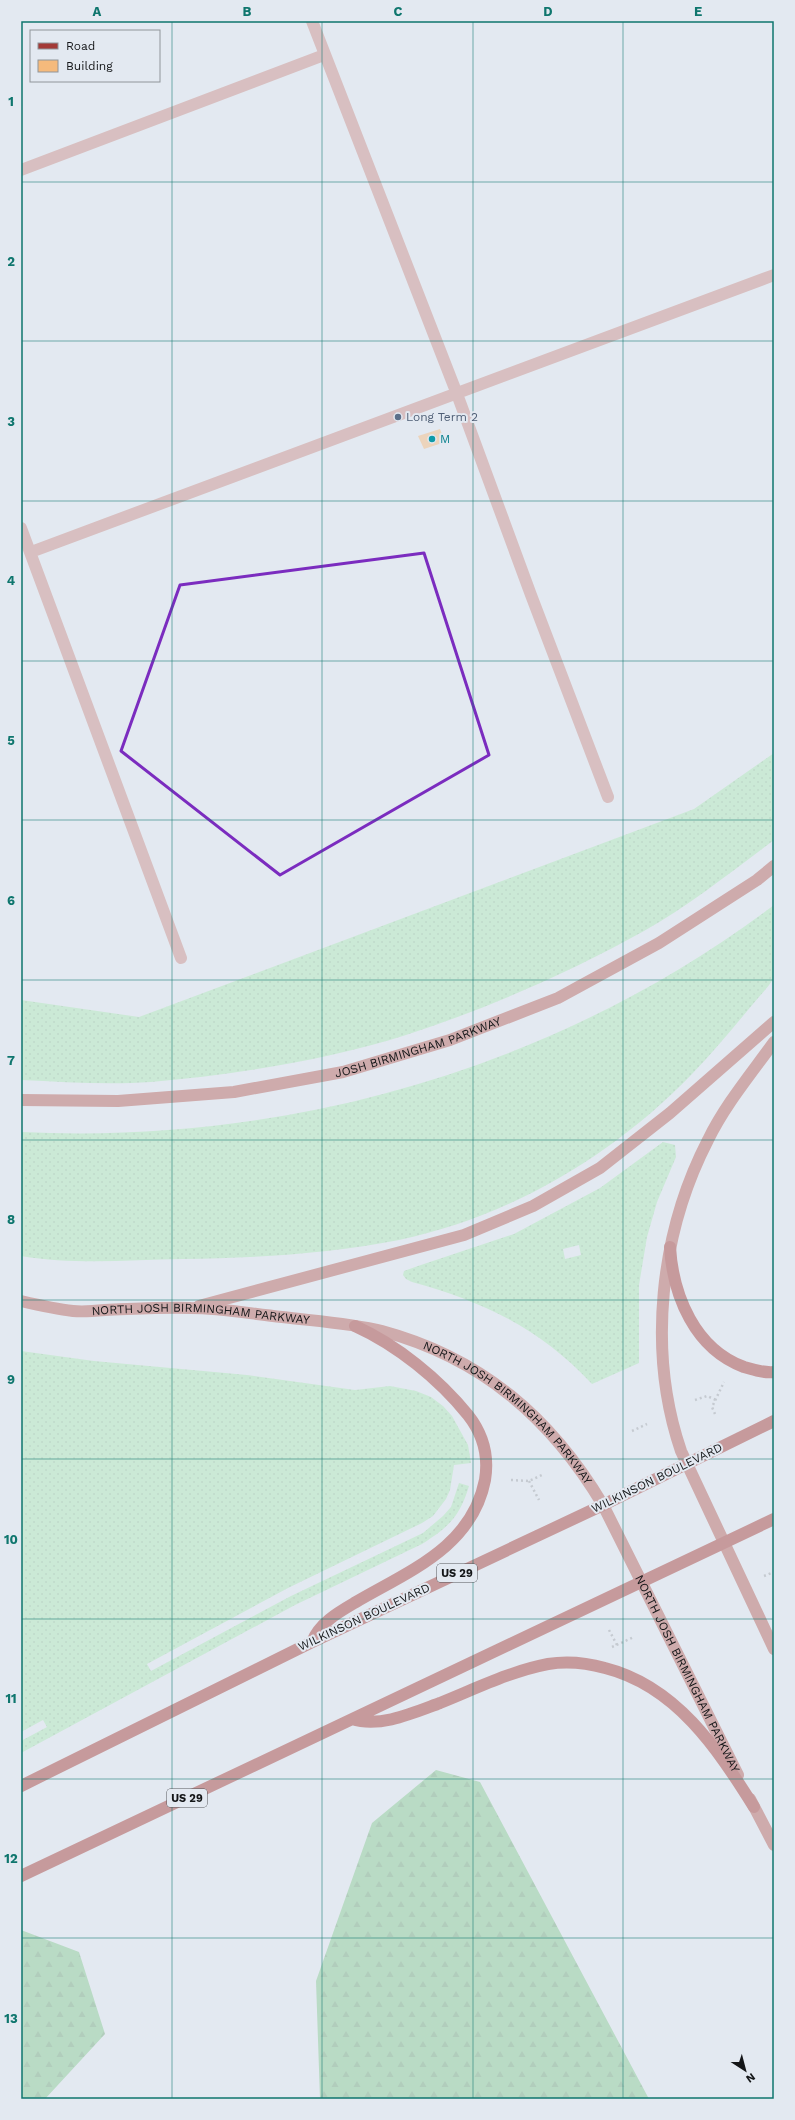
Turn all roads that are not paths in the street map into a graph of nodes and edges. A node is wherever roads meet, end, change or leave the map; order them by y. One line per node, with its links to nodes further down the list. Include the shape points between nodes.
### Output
1 (312, 21): 2 (lane)
2 (324, 55): 3 (lane); 5 (lane)
3 (21, 170)
4 (774, 276): 5 (lane)
5 (457, 394): 7 (lane); 8 (lane)
6 (21, 528): 7 (lane)
7 (31, 552): 10 (lane)
8 (608, 797)
9 (774, 866): 13 (main road, JOSH BIRMINGHAM PARKWAY, via 757,880 659,943 558,998 450,1040 343,1072 234,1092 118,1101)
10 (181, 958)
11 (774, 1022): 16 (main road, via 670,1113 600,1168 533,1206 464,1235)
12 (774, 1042): 14 (main road, via 721,1116 708,1139 681,1204)
13 (21, 1100)
14 (670, 1247): 18 (main road, via 673,1275 682,1303 707,1344 733,1363 758,1371); 20 (main road, via 663,1305 664,1374 675,1434)
15 (21, 1301): 16 (main road, NORTH JOSH BIRMINGHAM PARKWAY, via 74,1311)
16 (192, 1308): 17 (main road, NORTH JOSH BIRMINGHAM PARKWAY)
17 (355, 1326): 21 (main road, NORTH JOSH BIRMINGHAM PARKWAY, via 412,1341 446,1354 508,1393 533,1414 565,1448 583,1471); 25 (main road, via 392,1347 460,1405 479,1431 486,1454 485,1476 478,1505 460,1533 432,1557 332,1617 315,1635)
18 (774, 1372)
19 (774, 1421): 20 (main road, WILKINSON BOULEVARD / US 29)
20 (686, 1465): 21 (main road, WILKINSON BOULEVARD / US 29); 23 (main road)
21 (603, 1505): 24 (main road, NORTH JOSH BIRMINGHAM PARKWAY); 25 (main road, WILKINSON BOULEVARD / US 29)
22 (774, 1519): 23 (main road, US 29)
23 (724, 1544): 24 (main road, US 29); 26 (main road)
24 (641, 1583): 27 (main road, US 29); 29 (main road, NORTH JOSH BIRMINGHAM PARKWAY)
25 (312, 1642): 28 (main road, WILKINSON BOULEVARD / US 29)
26 (774, 1649)
27 (352, 1719): 29 (main road, via 363,1722 395,1718 426,1709 535,1667 566,1663 595,1665 638,1680 682,1710 721,1757); 31 (main road, US 29)
28 (21, 1786)
29 (754, 1807): 30 (main road, NORTH JOSH BIRMINGHAM PARKWAY)
30 (774, 1846)
31 (21, 1876)

